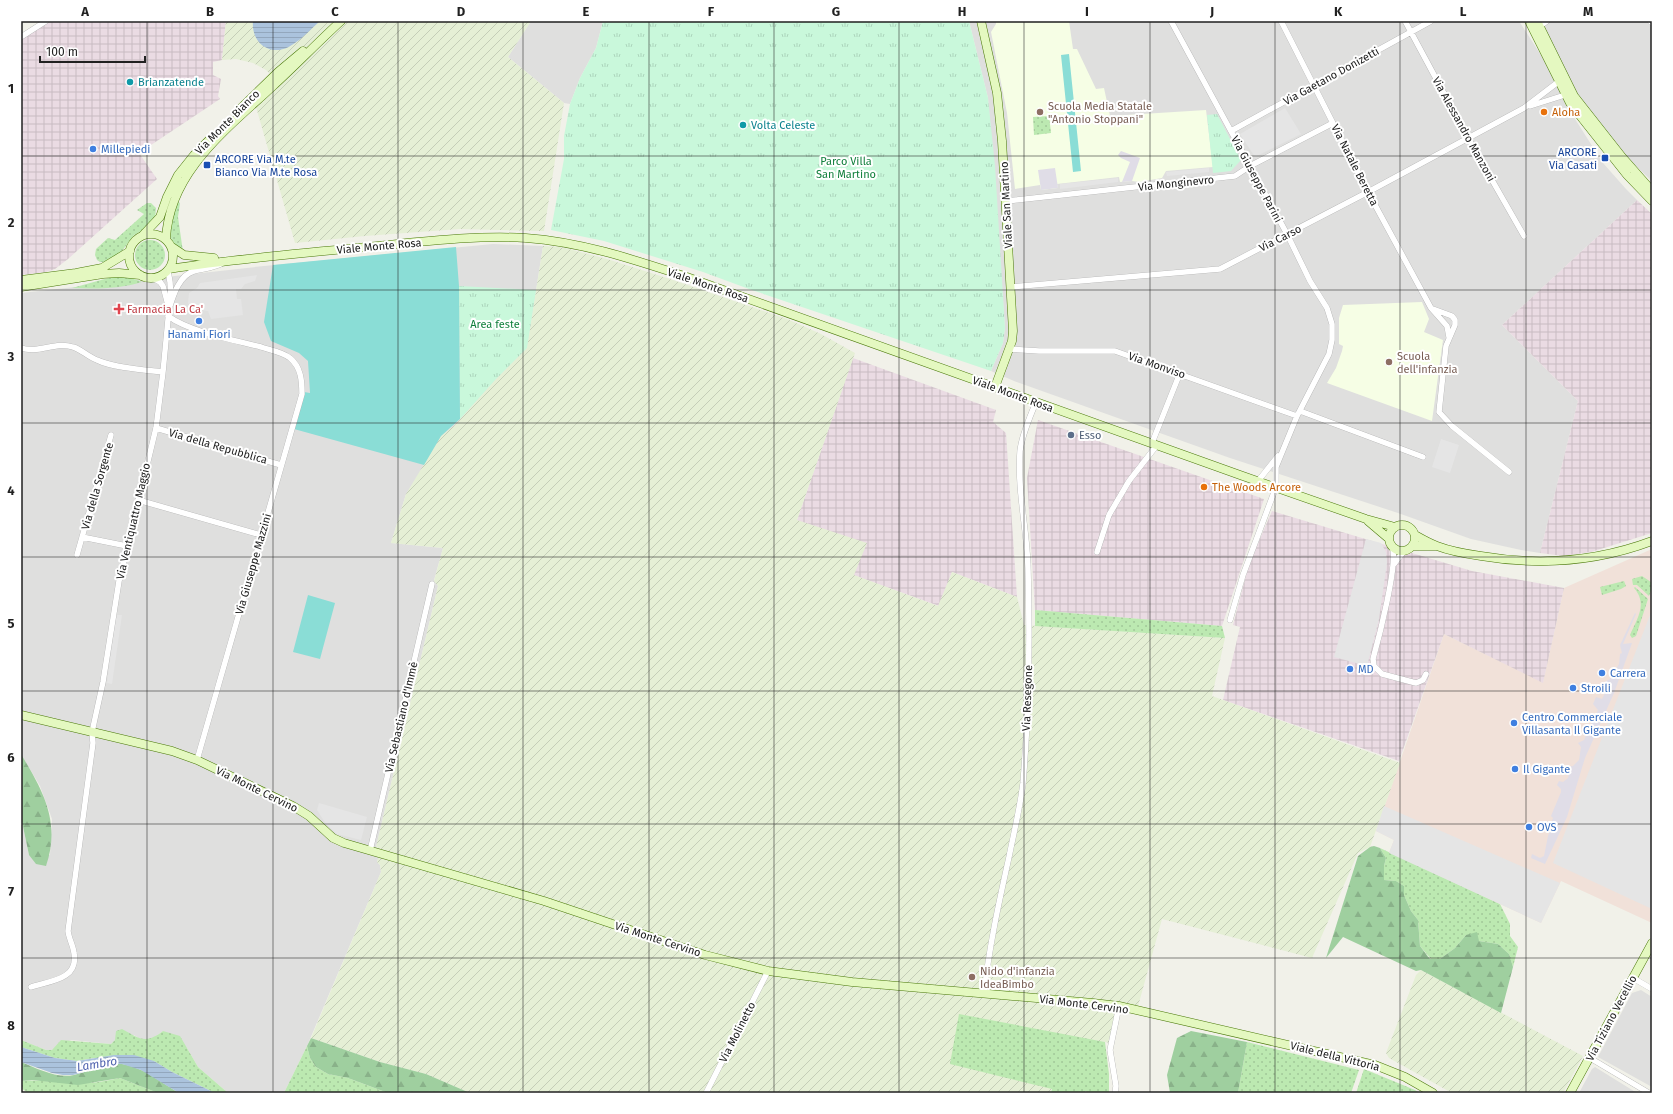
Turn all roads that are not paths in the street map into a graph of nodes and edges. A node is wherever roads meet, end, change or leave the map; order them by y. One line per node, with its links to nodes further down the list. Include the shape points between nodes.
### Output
1 (46, 21): 15 (street)
2 (341, 21): 13 (street, Via Monte Bianco)
3 (982, 21): 26 (street, Viale San Martino, via 996,93)
4 (1171, 21): 21 (street, Via Giuseppe Parini)
5 (1281, 21): 17 (street, Via Natale Beretta)
6 (1405, 21): 14 (street, Via Alessandro Manzoni)
7 (1431, 21): 14 (street, Via Gaetano Donizetti)
8 (1529, 21): 12 (street)
9 (1548, 21): 12 (street)
10 (1650, 21): 11 (street)
11 (1652, 23)
12 (1537, 26): 16 (street)
13 (334, 27): 29 (street, Via Monte Bianco, via 278,72 186,164 172,185 158,220); 31 (street, Via Monte Bianco, via 218,137 201,157 182,182 170,208)
14 (1411, 32): 17 (street, Via Gaetano Donizetti); 22 (street, Via Alessandro Manzoni)
15 (21, 37)
16 (1561, 80): 18 (street); 19 (street, Via Carso)
17 (1314, 84): 20 (street, Via Natale Beretta); 21 (street, Via Gaetano Donizetti)
18 (1569, 94): 19 (street, Via Carso); 24 (street); 27 (street, via 1581,118)
19 (1524, 108): 22 (street, Via Carso)
20 (1333, 123): 23 (street, Via Monginevro); 25 (street, Via Natale Beretta)
21 (1231, 131): 23 (street, Via Giuseppe Parini)
22 (1468, 138): 25 (street, Via Carso); 30 (street, Via Alessandro Manzoni)
23 (1250, 166): 26 (street, Via Monginevro, via 1235,176); 28 (street, Via Giuseppe Parini)
24 (1652, 191)
25 (1368, 192): 28 (street, Via Carso); 43 (street, Via Natale Beretta)
26 (1007, 201): 41 (street, Viale San Martino)
27 (1652, 201)
28 (1287, 234): 41 (street, Via Carso, via 1220,269); 52 (street, Via Giuseppe Parini, via 1310,281 1327,308 1332,324 1329,354)
29 (143, 235): 31 (street, via 155,234); 33 (street, via 137,239)
30 (1524, 236)
31 (166, 240): 32 (street, Viale Monte Rosa)
32 (172, 247): 34 (street, Viale Monte Rosa, via 184,255 193,257); 36 (street, via 173,260)
33 (130, 251): 37 (street, via 131,264); 39 (street, via 102,268)
34 (238, 259): 35 (street, Viale Monte Rosa); 50 (street, Viale Monte Rosa, via 472,238 527,238 562,243 610,253 687,277)
35 (228, 260): 36 (street, Viale Monte Rosa); 42 (street, Via Ventiquattro Maggio, via 214,267 186,274)
36 (168, 270): 38 (street, Viale Monte Rosa); 42 (street, Via Ventiquattro Maggio)
37 (140, 275): 38 (street); 40 (street, via 111,274)
38 (153, 278): 44 (street, Via Ventiquattro Maggio, via 163,286)
39 (21, 280)
40 (21, 287)
41 (1011, 287): 47 (street, Viale San Martino, via 1013,331)
42 (171, 302): 44 (street, Via Ventiquattro Maggio)
43 (1431, 308): 45 (street, Via Natale Beretta, via 1447,326); 45 (street, via 1452,316 1455,320)
44 (169, 312): 48 (street, Via Ventiquattro Maggio); 58 (street, Via Giuseppe Mazzini, via 188,326 290,357 298,367 302,380 302,394)
45 (1449, 337): 59 (street, via 1439,412 1452,426)
46 (21, 348): 48 (street, via 38,350 63,345 73,347 107,364)
47 (1010, 349): 49 (street, Via Monviso, via 1039,352 1115,350); 50 (street, Viale San Martino)
48 (164, 372): 53 (street, Via Ventiquattro Maggio)
49 (1180, 374): 52 (street, Via Monviso); 55 (street)
50 (995, 387): 51 (street, Viale Monte Rosa)
51 (1036, 402): 55 (street, Viale Monte Rosa); 90 (street, Via Resegone, via 1020,450 1029,600 1022,784 988,959)
52 (1299, 414): 56 (street, Via Giuseppe Parini); 57 (street, Via Monviso)
53 (156, 428): 58 (street, Via della Repubblica); 62 (street, Via Ventiquattro Maggio)
54 (111, 435): 67 (street, Via della Sorgente)
55 (1154, 444): 60 (street, Viale Monte Rosa); 75 (street, via 1109,515)
56 (1283, 449): 60 (street, Via Giuseppe Parini); 61 (street, Via Giuseppe Parini, via 1276,467)
57 (1423, 457)
58 (281, 464): 65 (street, Via Giuseppe Mazzini)
59 (1509, 472)
60 (1258, 481): 61 (street, Viale Monte Rosa)
61 (1276, 487): 63 (street, Viale Monte Rosa); 79 (street, via 1243,575)
62 (138, 500): 65 (street); 70 (street, Via Ventiquattro Maggio)
63 (1366, 519): 64 (street, Viale Monte Rosa); 68 (street, Viale Monte Rosa)
64 (1395, 526): 66 (street, Viale Monte Rosa, via 1409,526); 68 (street)
65 (261, 535): 83 (street, Via Giuseppe Mazzini)
66 (1415, 535): 71 (street); 72 (street, Viale Monte Rosa)
67 (82, 537): 70 (street, Via della Sorgente); 76 (street, Via della Sorgente)
68 (1388, 538): 73 (street, Viale Monte Rosa)
69 (1652, 541): 72 (street, Viale Monte Rosa, via 1609,555 1545,562 1502,560)
70 (127, 546): 82 (street, Via Ventiquattro Maggio)
71 (1412, 546): 72 (street, Viale Monte Rosa); 74 (street)
72 (1437, 546)
73 (1392, 547): 74 (street); 77 (street)
74 (1404, 551): 77 (street)
75 (1097, 552)
76 (77, 555)
77 (1393, 566): 80 (street, via 1373,664 1382,674 1416,683 1423,680)
78 (432, 584): 84 (street, Via Sebastiano d'Immè)
79 (1230, 620)
80 (1426, 674)
81 (21, 715): 82 (street)
82 (92, 732): 83 (street, Via Monte Cervino, via 172,751); 88 (street, Via Ventiquattro Maggio, via 93,743 68,931 74,951 74,964 64,977)
83 (197, 760): 84 (street, Via Monte Cervino, via 293,806 309,816 333,838)
84 (370, 851): 86 (street, Via Monte Cervino, via 544,901 705,955)
85 (1652, 943): 87 (street, Via Tiziano Vecellio)
86 (768, 971): 90 (street, Via Monte Cervino, via 852,982); 94 (street, Via Molinetto)
87 (1633, 978): 89 (street); 93 (street, Via Tiziano Vecellio)
88 (31, 987)
89 (1652, 989)
90 (984, 994): 91 (street, Via Monte Cervino)
91 (1119, 1006): 92 (street, Via Monte Cervino); 95 (street, via 1110,1050)
92 (1255, 1037): 96 (street, Viale della Vittoria, via 1375,1065 1405,1077)
93 (1590, 1058): 97 (street, Via Tiziano Vecellio); 98 (street)
94 (706, 1093)
95 (1115, 1093)
96 (1433, 1093)
97 (1570, 1093)
98 (1649, 1093)

